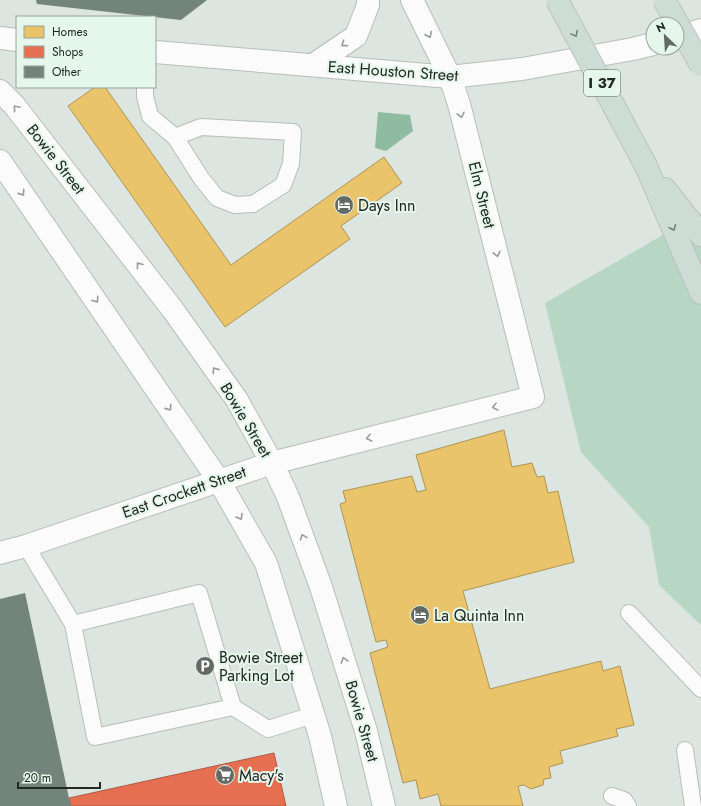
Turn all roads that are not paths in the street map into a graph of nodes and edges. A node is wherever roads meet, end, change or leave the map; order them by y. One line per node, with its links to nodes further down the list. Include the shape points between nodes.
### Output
1 (368, 0): 11 (main road, one-way to 11, via 356,36)
2 (412, 0): 13 (main road, Elm Street, one-way to 13)
3 (557, 0): 18 (highway, I 37, one-way to 18, bridge)
4 (664, 0): 12 (highway, bridge)
5 (701, 30): 6 (main road)
6 (685, 35)
7 (0, 38): 8 (main road)
8 (16, 40)
9 (645, 46): 13 (main road, East Houston Street, via 522,70)
10 (156, 52): 11 (main road, East Houston Street)
11 (313, 65): 13 (main road, East Houston Street)
12 (701, 65)
13 (450, 77): 21 (main road, Elm Street, one-way to 21)
14 (145, 88): 16 (lane, via 150,116)
15 (0, 91): 22 (main road, Bowie Street, one-way to 15, via 237,400 173,310 14,105)
16 (175, 136): 16 (lane, via 201,178 217,198 235,205 254,204 283,185 291,164 293,132 201,127)
17 (0, 161): 23 (main road, one-way to 23)
18 (646, 166): 19 (highway, I 37); 20 (highway, one-way to 20)
19 (701, 235)
20 (701, 294)
21 (533, 397): 22 (main road, East Crockett Street, one-way to 22)
22 (272, 463): 23 (main road, East Crockett Street); 34 (main road, Bowie Street, one-way to 22, via 366,731 321,587 288,497)
23 (219, 481): 24 (main road, East Crockett Street); 30 (main road, one-way to 30, via 266,563)
24 (26, 546): 25 (main road, East Crockett Street); 27 (lane)
25 (0, 553)
26 (629, 614): 28 (lane)
27 (73, 624): 29 (lane, via 199,593); 29 (lane, via 96,737)
28 (701, 689)
29 (233, 707): 30 (lane, via 268,729)
30 (314, 715): 33 (main road)
31 (685, 750): 36 (lane)
32 (612, 796): 35 (lane, via 624,800)
33 (336, 806)
34 (384, 806)
35 (628, 806)
36 (693, 806)

